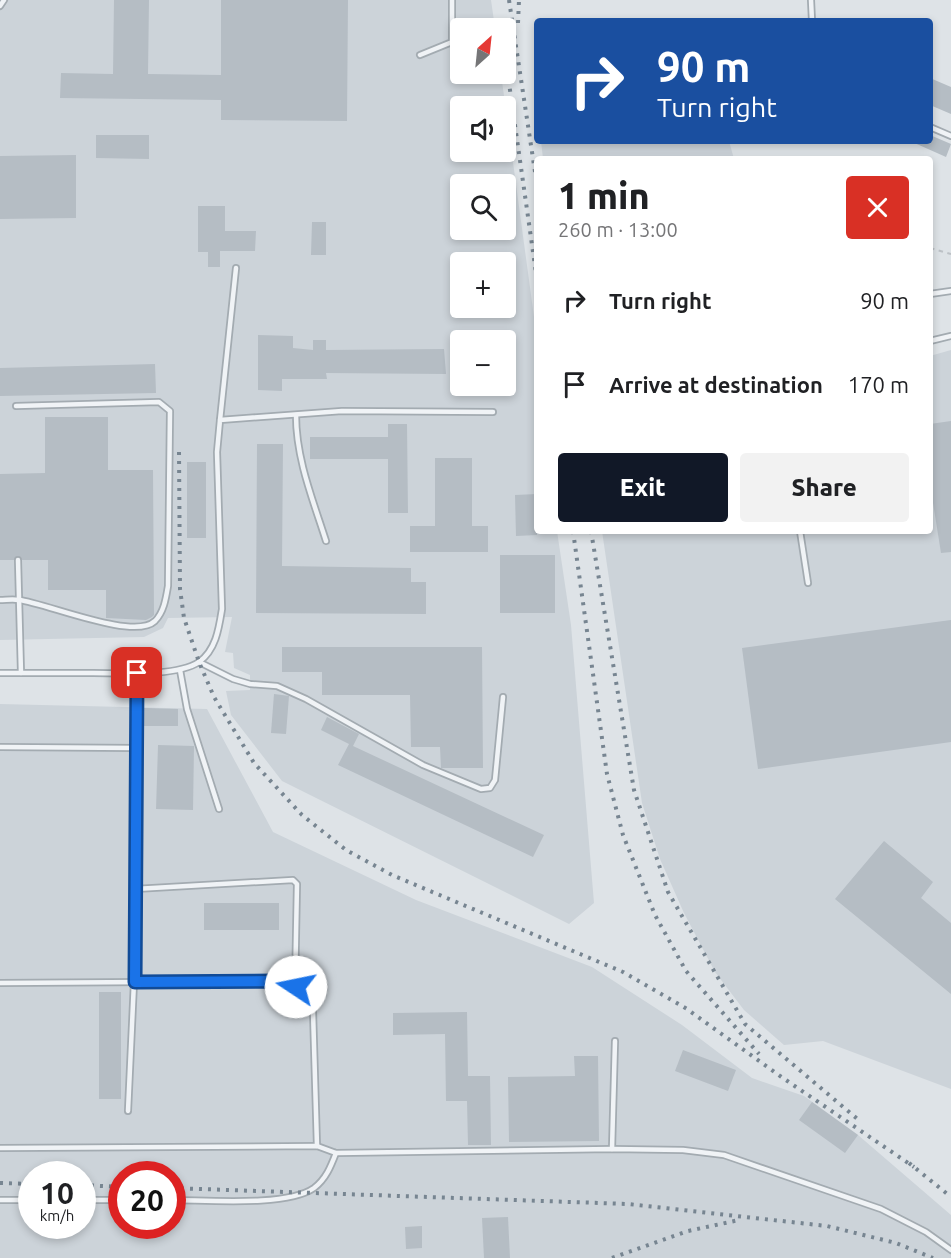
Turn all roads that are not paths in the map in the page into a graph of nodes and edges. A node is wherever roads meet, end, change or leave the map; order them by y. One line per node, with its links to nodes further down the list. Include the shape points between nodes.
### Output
1 (4, 0): 4 (lane)
2 (452, 0): 6 (lane, via 452,42)
3 (811, 0): 5 (lane)
4 (0, 6)
5 (812, 18)
6 (420, 55)
7 (933, 128): 8 (lane)
8 (951, 136)
9 (236, 268): 17 (lane)
10 (951, 291): 11 (lane)
11 (933, 294)
12 (951, 336): 13 (lane)
13 (933, 340)
14 (16, 406): 23 (lane, via 159,402 170,411 168,586 164,605 154,622 130,627 105,623)
15 (493, 412): 16 (lane, via 352,411)
16 (297, 415): 17 (lane); 19 (lane, via 296,436 302,464)
17 (220, 420): 24 (lane, via 222,609 212,649)
18 (800, 534): 21 (lane)
19 (326, 541)
20 (18, 560): 23 (lane)
21 (808, 583)
22 (0, 600): 23 (lane)
23 (19, 600): 27 (lane)
24 (199, 662): 25 (lane); 29 (lane, via 233,679 277,686 306,699 423,765 481,789 489,788 495,780)
25 (180, 670): 28 (lane); 32 (lane, via 187,709)
26 (0, 673): 27 (lane)
27 (21, 673): 28 (lane)
28 (137, 673): 31 (lane)
29 (503, 697)
30 (0, 747): 31 (lane)
31 (136, 748): 33 (lane)
32 (219, 809)
33 (135, 889): 34 (lane); 36 (lane, via 292,880 297,884)
34 (135, 982): 35 (lane); 36 (lane, via 276,981); 38 (lane)
35 (0, 983)
36 (296, 987): 39 (lane, via 313,1011)
37 (615, 1041): 41 (lane)
38 (129, 1111)
39 (317, 1146): 40 (lane); 42 (lane)
40 (0, 1148)
41 (612, 1149): 42 (lane); 46 (lane, via 724,1155 881,1209)
42 (336, 1153): 45 (lane, via 322,1179 297,1195 277,1200)
43 (0, 1200): 44 (lane)
44 (18, 1200)
45 (186, 1200)
46 (951, 1250)

